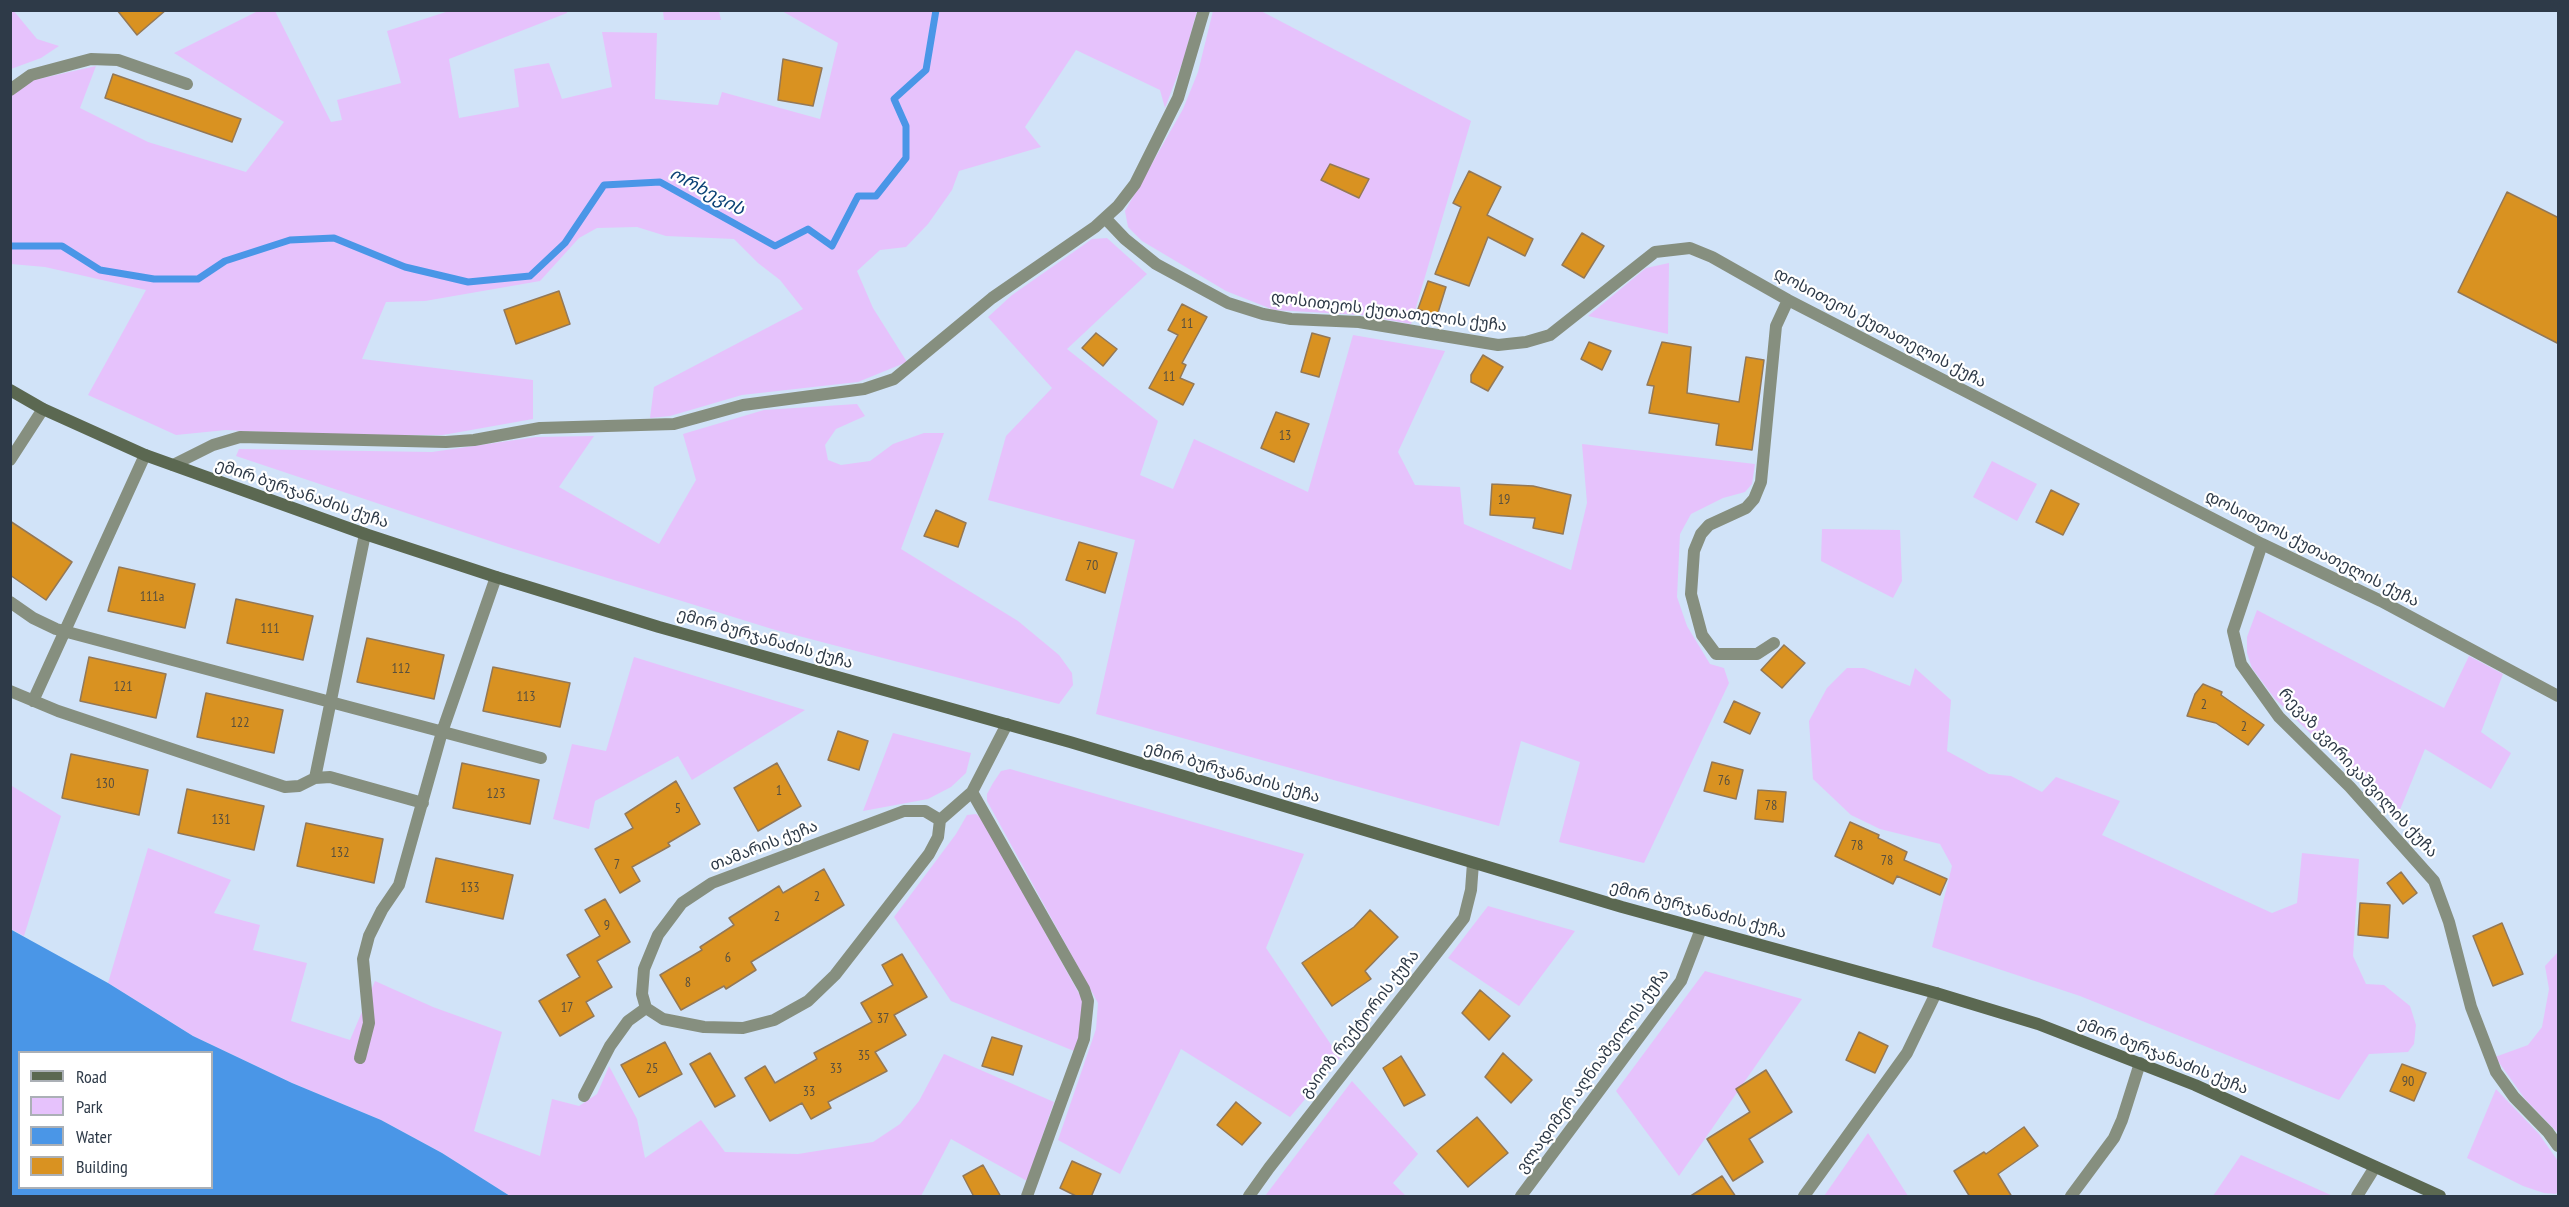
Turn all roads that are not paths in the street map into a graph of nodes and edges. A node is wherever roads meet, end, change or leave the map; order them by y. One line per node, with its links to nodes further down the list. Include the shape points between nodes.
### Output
1 (1204, 10): 4 (street, via 1178,98 1134,184)
2 (187, 84): 3 (street, via 118,60 91,59 32,75)
3 (10, 90)
4 (1105, 218): 5 (street, დოსითეოს ქუთათელის ქუჩა, via 1156,264 1227,303 1291,319 1359,322 1498,345 1550,335 1655,252 1690,248); 10 (street, via 992,298 894,379 864,389 743,405 674,424 540,428 474,440 240,437)
5 (1788, 300): 12 (street, დოსითეოს ქუთათელის ქუჩა); 16 (street, via 1776,326 1761,482 1746,508 1709,525 1701,534 1694,551 1690,594 1702,635 1716,654 1756,654)
6 (10, 390): 7 (street, ემირ ბურჯანაძის ქუჩა)
7 (43, 409): 8 (street, ემირ ბურჯანაძის ქუჩა); 9 (street)
8 (146, 455): 10 (street, ემირ ბურჯანაძის ქუჩა); 15 (street)
9 (10, 460)
10 (173, 465): 11 (street, ემირ ბურჯანაძის ქუჩა)
11 (365, 534): 13 (street, ემირ ბურჯანაძის ქუჩა); 20 (street)
12 (2262, 544): 18 (street, დოსითეოს ქუთათელის ქუჩა, via 2381,601); 35 (street, რევაზ კვირიკაშვილის ქუჩა, via 2233,631 2241,664 2279,717 2350,787 2434,881 2471,1007 2496,1072)
13 (496, 577): 21 (street, ემირ ბურჯანაძის ქუჩა); 22 (street)
14 (10, 602): 15 (street, via 33,618)
15 (65, 632): 19 (street); 20 (street)
16 (1774, 643)
17 (10, 691): 19 (street)
18 (2559, 696)
19 (33, 701): 24 (street, via 285,787 299,786)
20 (330, 702): 22 (street); 24 (street)
21 (1007, 724): 25 (street); 28 (street, ემირ ბურჯანაძის ქუჩა)
22 (442, 732): 23 (street); 26 (street)
23 (541, 758)
24 (315, 778): 26 (street, via 330,777)
25 (972, 792): 27 (street); 37 (street, via 1088,1002 1084,1039)
26 (423, 803): 32 (street, via 399,885 369,936 363,959 369,1023)
27 (940, 820): 31 (street, თამარის ქუჩა, via 925,810 904,811 712,883 682,903 658,935 644,969 642,994); 31 (street, via 938,837 929,854 835,975 808,1002 774,1020 743,1028 663,1019)
28 (1473, 863): 29 (street, ემირ ბურჯანაძის ქუჩა); 38 (street, გაიოზ რექტორის ქუჩა, via 1472,890 1464,918)
29 (1701, 929): 30 (street, ემირ ბურჯანაძის ქუჩა); 39 (street, ვლადიმერ აღნიაშვილის ქუჩა, via 1682,981)
30 (1936, 993): 33 (street, ემირ ბურჯანაძის ქუჩა, via 2038,1024); 40 (street, via 1907,1053)
31 (646, 1008): 34 (street, via 628,1021 610,1046)
32 (360, 1058)
33 (2140, 1063): 36 (street, ემირ ბურჯანაძის ქუჩა); 41 (street, via 2114,1138)
34 (584, 1096)
35 (2559, 1146)
36 (2375, 1167): 42 (street); 43 (street, ემირ ბურჯანაძის ქუჩა)
37 (1028, 1197)
38 (1249, 1197)
39 (1521, 1197)
40 (1804, 1197)
41 (2071, 1197)
42 (2357, 1197)
43 (2440, 1197)

